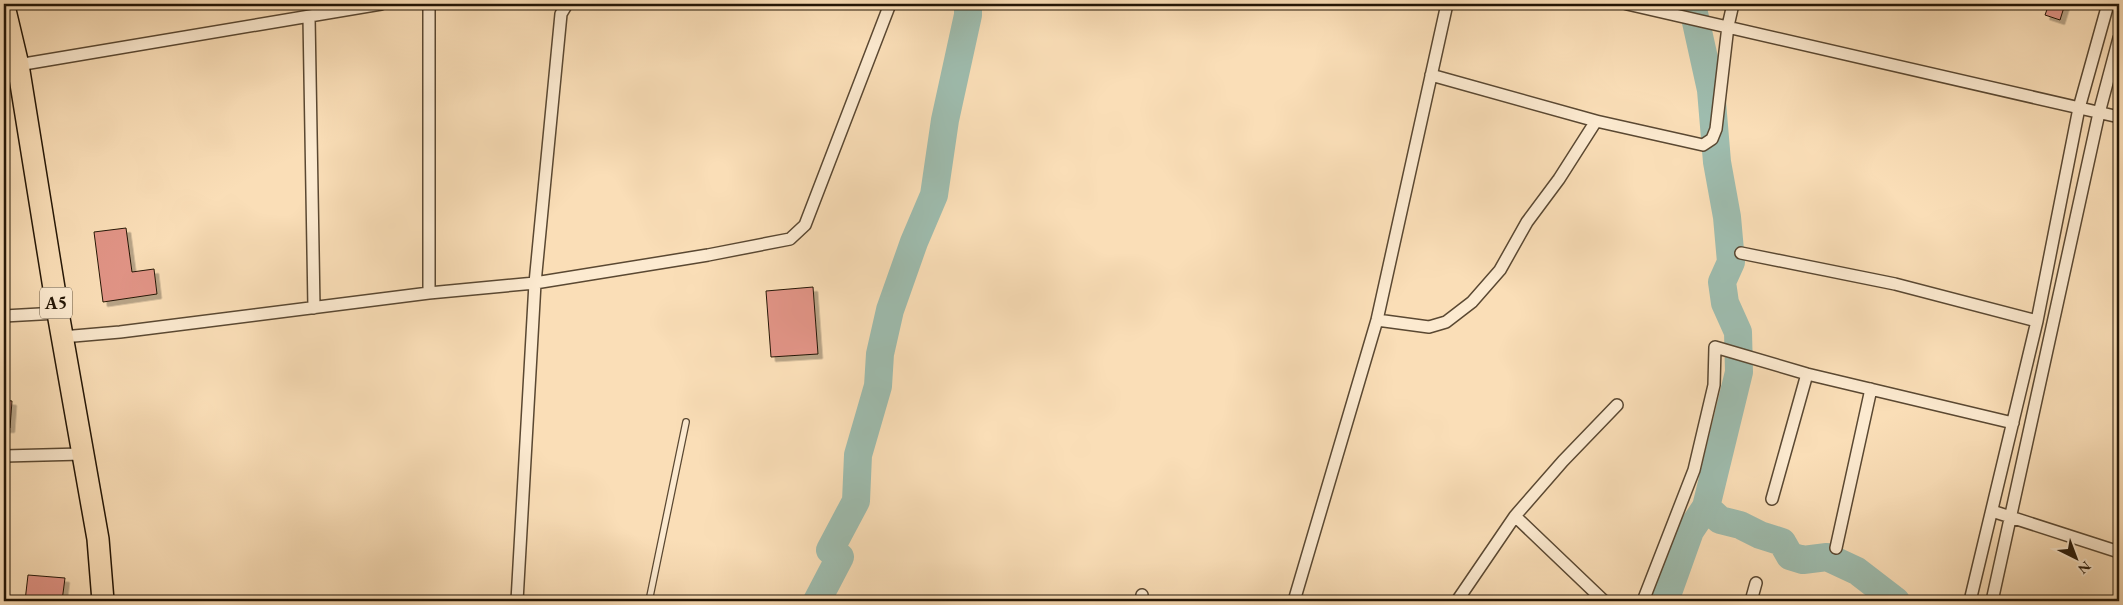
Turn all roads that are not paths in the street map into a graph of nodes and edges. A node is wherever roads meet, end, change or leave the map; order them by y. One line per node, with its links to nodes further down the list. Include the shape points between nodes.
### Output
1 (381, 4): 10 (street)
2 (429, 4): 21 (street)
3 (567, 4): 20 (street, via 561,14)
4 (890, 4): 20 (street, via 805,225 790,239)
5 (1447, 4): 14 (street)
6 (1627, 4): 11 (street)
7 (1733, 4): 11 (street)
8 (2108, 4): 15 (street)
9 (4, 5): 13 (highway, A5)
10 (309, 17): 13 (street); 22 (street)
11 (1728, 26): 15 (street); 18 (street, via 1714,134 1703,145)
12 (2119, 38): 16 (street)
13 (18, 65): 23 (highway, A5)
14 (1431, 75): 18 (street); 25 (street)
15 (2079, 108): 16 (street); 26 (street)
16 (2099, 113): 17 (street); 38 (street)
17 (2119, 117)
18 (1596, 121): 25 (street, via 1527,222 1500,270 1472,302 1446,322 1429,327)
19 (1741, 253): 26 (street, via 1895,284)
20 (535, 283): 21 (street); 43 (street)
21 (428, 294): 22 (street)
22 (314, 308): 27 (street)
23 (58, 313): 24 (street); 27 (highway, A5)
24 (4, 316)
25 (1377, 320): 45 (street)
26 (2037, 321): 32 (street)
27 (62, 337): 33 (highway, A5)
28 (1806, 374): 29 (street); 35 (street); 48 (street, via 1715,347 1714,385 1694,470)
29 (1870, 389): 32 (street); 39 (street)
30 (1616, 406): 37 (street, via 1563,460)
31 (686, 422): 44 (lane)
32 (2013, 423): 36 (street)
33 (82, 454): 34 (street); 42 (highway, A5, via 98,539)
34 (4, 456)
35 (1772, 499)
36 (1992, 510): 38 (street); 50 (street)
37 (1515, 516): 46 (street); 47 (street)
38 (2010, 516): 40 (street); 51 (street)
39 (1836, 548)
40 (2119, 552)
41 (1756, 583): 49 (street)
42 (103, 601)
43 (517, 601)
44 (649, 601)
45 (1294, 601)
46 (1457, 601)
47 (1604, 601)
48 (1643, 601)
49 (1751, 601)
50 (1970, 601)
51 (1992, 601)

